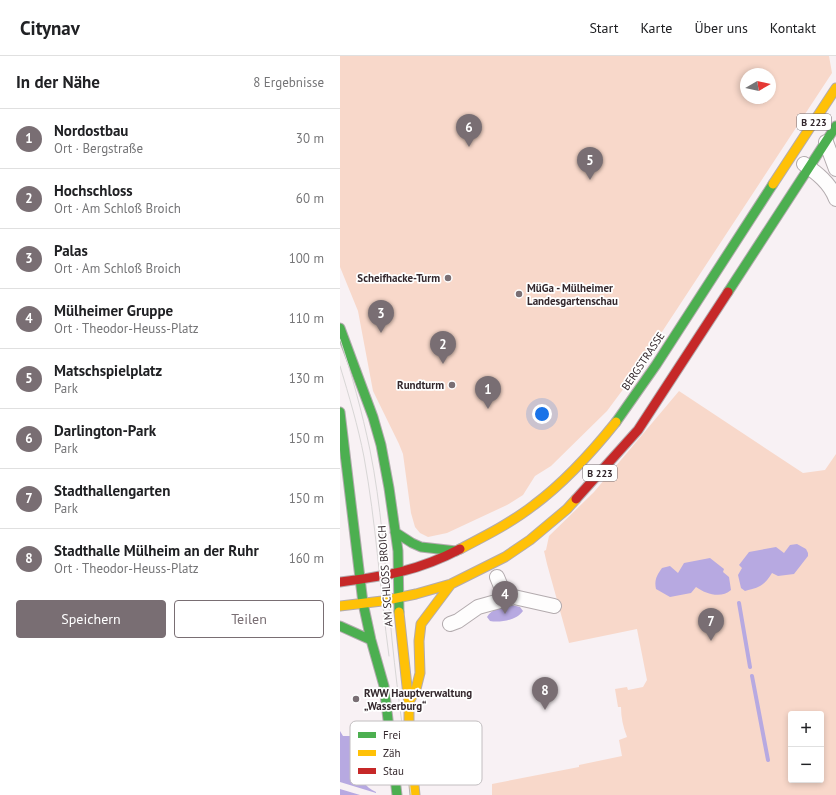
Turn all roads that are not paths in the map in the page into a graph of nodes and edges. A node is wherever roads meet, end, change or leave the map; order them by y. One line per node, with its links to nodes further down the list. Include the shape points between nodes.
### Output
1 (836, 88): 4 (main road, BERGSTRASSE / B 223)
2 (836, 126): 3 (main road, B 223)
3 (826, 142): 5 (main road, B 223); 6 (street)
4 (792, 156): 5 (street); 11 (main road, BERGSTRASSE / B 223, via 665,351 625,409 584,461 539,502)
5 (809, 168): 7 (street, via 832,189); 16 (main road, B 223, via 638,430 567,509 552,522 505,557)
6 (836, 169)
7 (836, 199)
8 (340, 328): 10 (main road, AM SCHLOSS BROICH, via 381,445)
9 (340, 412): 14 (main road, AM SCHLOSS BROICH)
10 (396, 532): 11 (main road, via 412,544 421,547); 12 (main road, AM SCHLOSS BROICH)
11 (457, 551): 12 (main road, BERGSTRASSE / B 223, via 423,566)
12 (399, 572): 14 (main road, B 223); 17 (main road, AM SCHLOSS BROICH)
13 (497, 577): 18 (street)
14 (360, 579): 15 (main road, B 223); 19 (main road, AM SCHLOSS BROICH)
15 (340, 582)
16 (450, 584): 17 (main road, B 223); 25 (main road, via 421,624 420,673)
17 (398, 598): 19 (main road, B 223); 25 (main road, AM SCHLOSS BROICH)
18 (503, 600): 21 (street, via 514,597); 22 (street, via 478,607)
19 (363, 603): 20 (main road, B 223); 24 (main road, AM SCHLOSS BROICH)
20 (340, 606)
21 (554, 606)
22 (450, 624)
23 (340, 626): 24 (main road)
24 (371, 640): 26 (main road, AM SCHLOSS BROICH, via 384,686)
25 (409, 704): 27 (main road, AM SCHLOSS BROICH)
26 (388, 721)
27 (409, 721)
28 (396, 785): 30 (main road, AM SCHLOSS BROICH)
29 (414, 785): 31 (main road, AM SCHLOSS BROICH)
30 (397, 795)
31 (415, 795)

